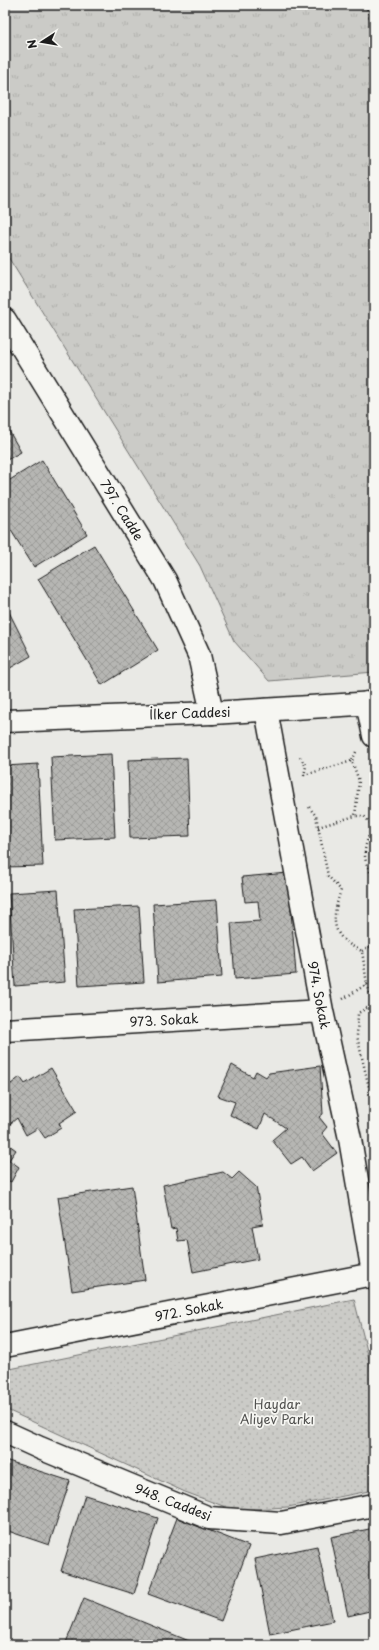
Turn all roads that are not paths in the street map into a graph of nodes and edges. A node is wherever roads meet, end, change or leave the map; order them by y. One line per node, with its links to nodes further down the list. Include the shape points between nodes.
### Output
1 (5, 320): 3 (street, 797. Cadde, via 165,580 199,655)
2 (266, 710): 3 (street, İlker Caddesi); 4 (street, İlker Caddesi); 6 (street, 974. Sokak)
3 (212, 713): 5 (street, İlker Caddesi)
4 (372, 716)
5 (5, 721)
6 (322, 1011): 7 (street, 973. Sokak); 8 (street, 974. Sokak, via 350,1139)
7 (5, 1030)
8 (373, 1277): 9 (street, 972. Sokak)
9 (5, 1346)
10 (5, 1432): 11 (street, 948. Caddesi, via 47,1452 208,1518 280,1522)
11 (374, 1505)

